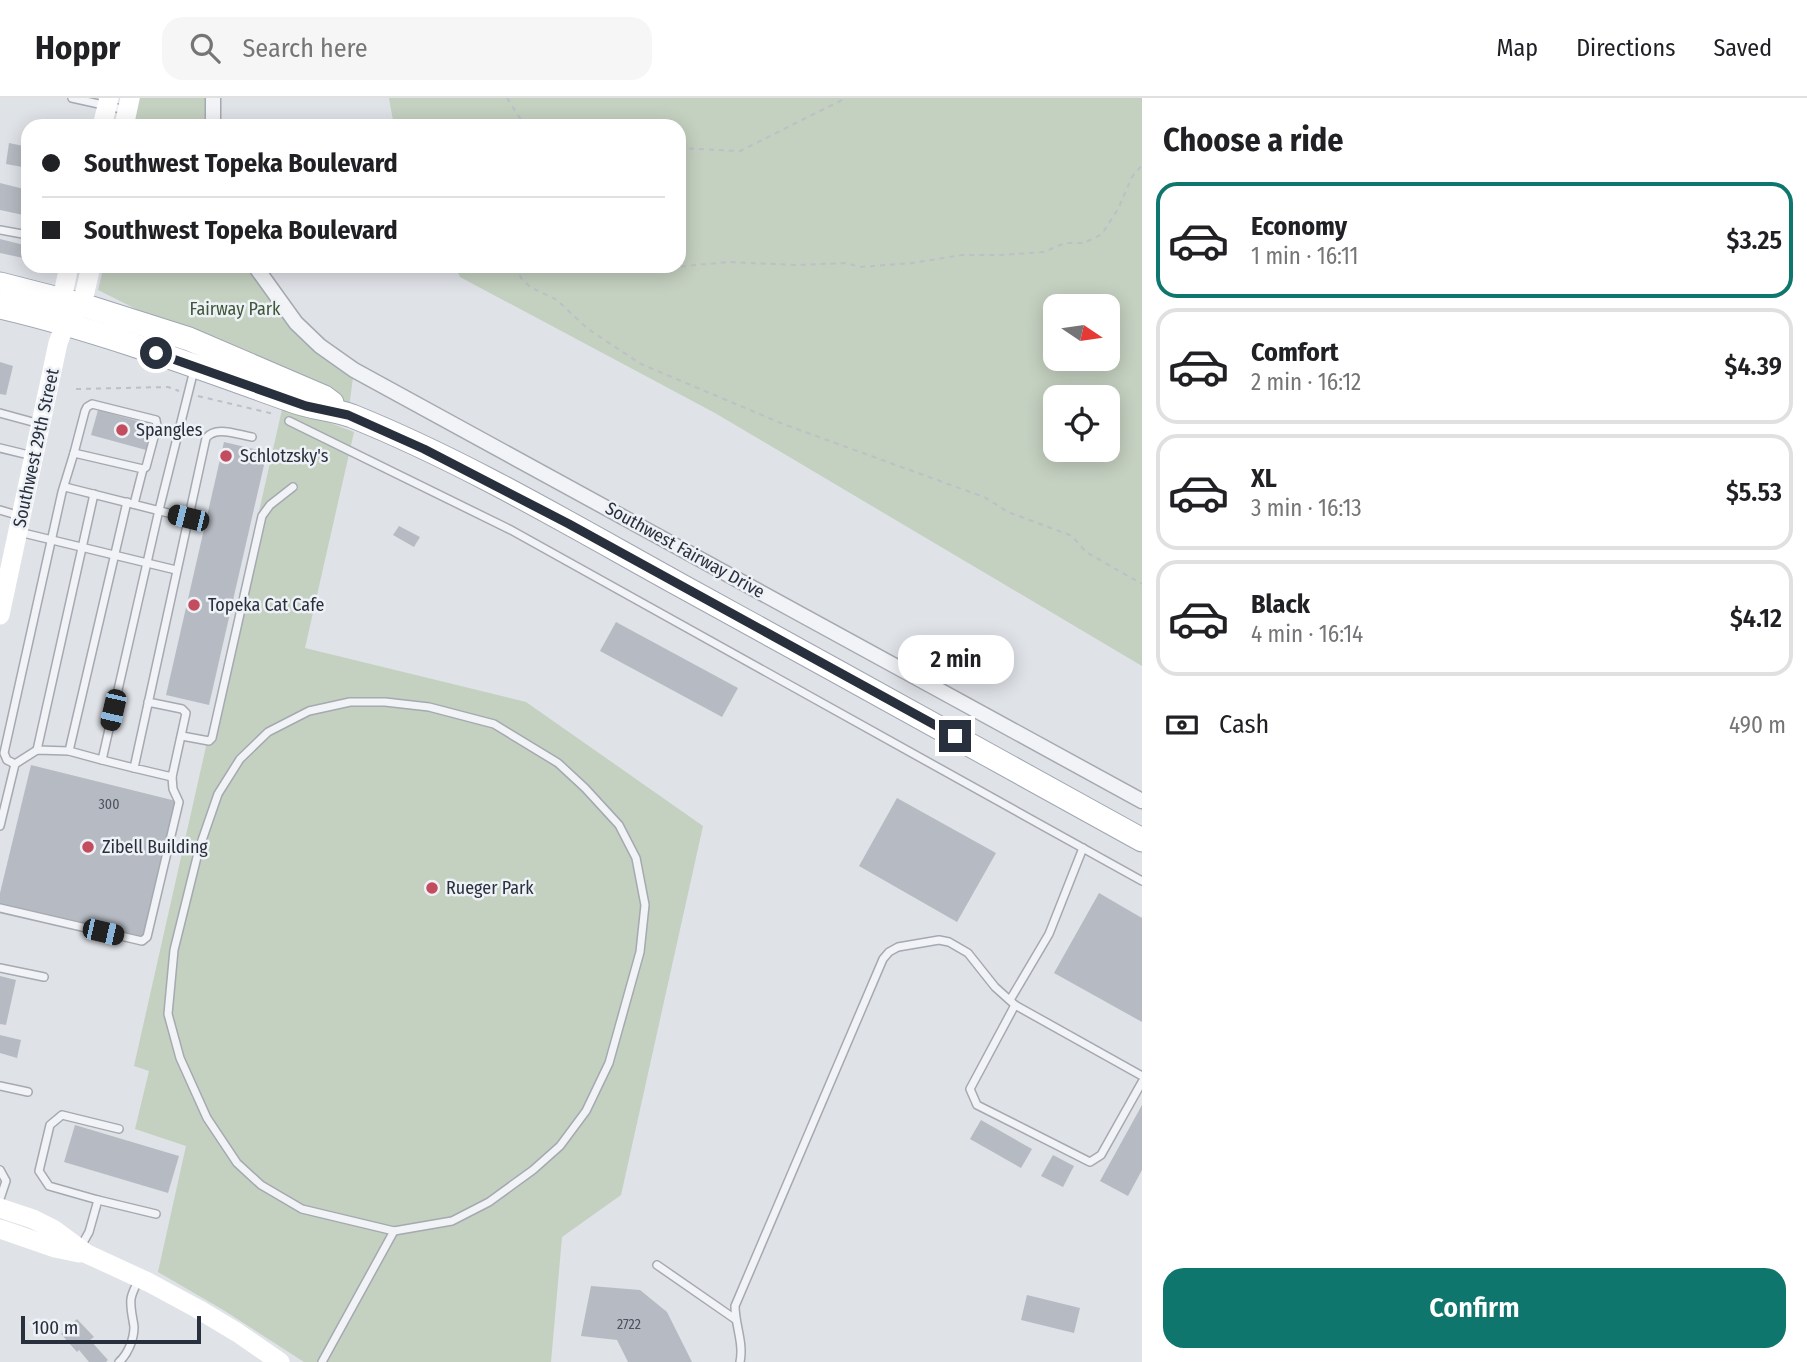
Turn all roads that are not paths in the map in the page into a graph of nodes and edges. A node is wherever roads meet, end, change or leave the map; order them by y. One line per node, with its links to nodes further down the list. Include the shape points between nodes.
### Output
1 (74, 98): 3 (lane)
2 (213, 98): 6 (street)
3 (108, 102): 4 (lane); 5 (main road)
4 (127, 111)
5 (104, 119)
6 (213, 119)
7 (0, 230): 8 (lane)
8 (21, 234)
9 (70, 273): 13 (main road, Southwest 29th Street)
10 (87, 273): 13 (main road, Southwest 29th Street)
11 (260, 273): 48 (street, Southwest Fairway Drive, via 296,323 354,370)
12 (0, 284): 13 (main road)
13 (72, 302): 15 (main road, Southwest 29th Street); 18 (main road, via 210,348 324,397)
14 (0, 307): 15 (main road)
15 (65, 324): 16 (main road); 20 (main road, Southwest 29th Street)
16 (195, 366): 18 (main road, via 306,406); 31 (lane)
17 (0, 413): 20 (lane)
18 (348, 415): 50 (main road, via 522,499)
19 (289, 421): 51 (lane, via 511,530)
20 (41, 425): 24 (main road, Southwest 29th Street)
21 (252, 438): 32 (lane, via 209,433)
22 (0, 449): 24 (lane)
23 (74, 453): 25 (lane); 25 (lane, via 87,407 92,404 156,421); 26 (lane)
24 (34, 456): 33 (main road, Southwest 29th Street)
25 (143, 469): 29 (lane)
26 (65, 487): 28 (lane); 34 (lane)
27 (293, 487): 41 (lane, via 262,516 212,738)
28 (94, 494): 29 (lane); 35 (lane)
29 (131, 503): 31 (lane); 36 (lane)
30 (0, 510): 33 (lane)
31 (159, 510): 32 (lane); 37 (lane)
32 (188, 518): 38 (lane)
33 (20, 524): 34 (lane); 39 (main road, Southwest 29th Street)
34 (51, 540): 35 (lane); 45 (lane, via 4,753)
35 (81, 547): 36 (lane); 42 (lane)
36 (115, 556): 37 (lane); 43 (lane)
37 (146, 563): 38 (lane); 44 (lane)
38 (176, 570): 40 (lane)
39 (0, 614)
40 (148, 702): 41 (lane, via 186,713); 46 (lane)
41 (182, 736): 47 (lane)
42 (37, 750): 43 (lane); 45 (lane)
43 (69, 751): 44 (lane)
44 (102, 760): 46 (lane)
45 (15, 764): 49 (lane)
46 (134, 768): 47 (lane)
47 (172, 777): 53 (lane, via 179,802 147,937 142,941)
48 (1142, 801)
49 (0, 826)
50 (1142, 840)
51 (1083, 848): 52 (lane); 56 (lane, via 1049,934)
52 (1142, 881)
53 (0, 908)
54 (0, 968): 55 (lane)
55 (44, 977)
56 (1012, 1002): 57 (lane); 58 (lane, via 970,1089 977,1105 1090,1162 1101,1155); 72 (lane, via 968,953 949,942 889,951 735,1306)
57 (1142, 1076)
58 (1142, 1082)
59 (0, 1086): 60 (lane)
60 (28, 1092)
61 (119, 1129): 64 (lane, via 62,1115 50,1125 39,1171 49,1186)
62 (0, 1170): 63 (lane, via 6,1181)
63 (0, 1199)
64 (98, 1200): 66 (lane); 69 (lane)
65 (0, 1208): 69 (main road, via 53,1229)
66 (156, 1214)
67 (0, 1229): 69 (main road, via 55,1248)
68 (394, 1231): 68 (lane, via 452,1221 489,1202 560,1146 586,1111 609,1062 640,952 645,905 636,858 619,825 558,763 494,724 429,707 350,702 309,711 268,732 240,759 218,794 174,950 168,1014 180,1058 207,1118 237,1163 261,1185 302,1209); 75 (lane)
69 (83, 1251): 71 (main road)
70 (657, 1265): 72 (lane)
71 (140, 1279): 73 (lane, via 131,1295 131,1342); 74 (main road, via 198,1309)
72 (735, 1319): 76 (lane)
73 (119, 1362)
74 (281, 1362)
75 (322, 1362)
76 (740, 1362)

